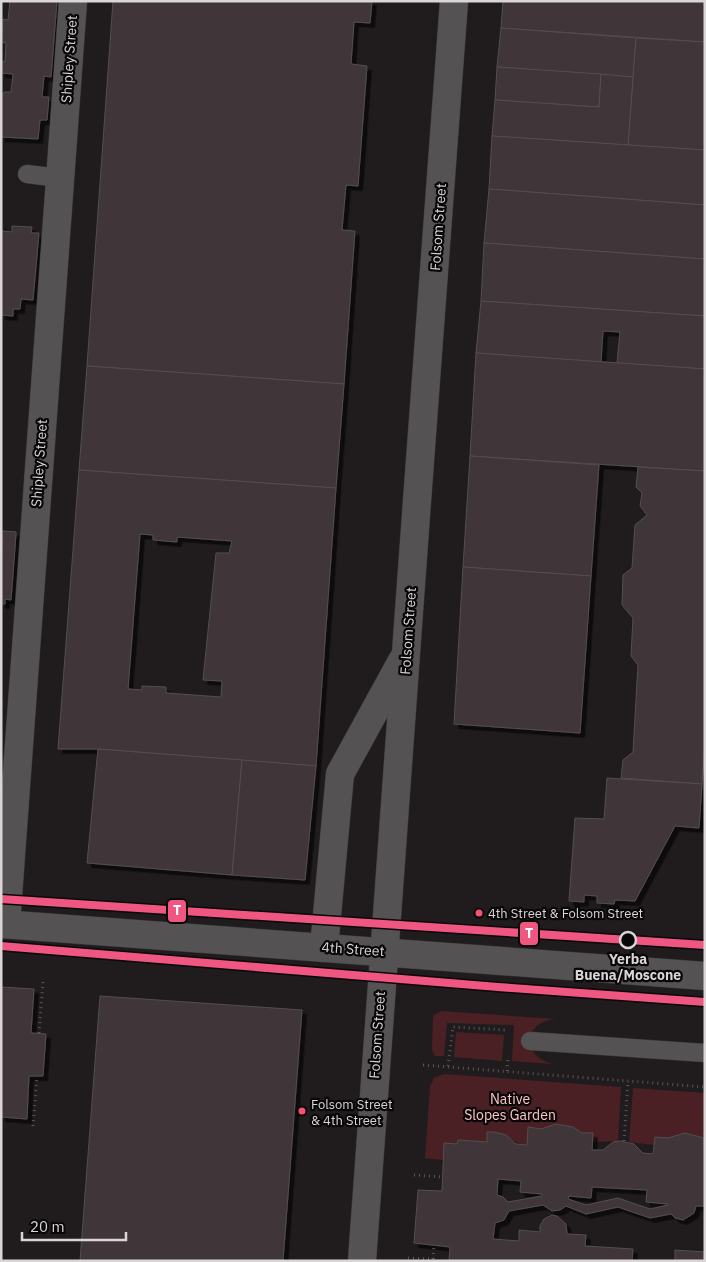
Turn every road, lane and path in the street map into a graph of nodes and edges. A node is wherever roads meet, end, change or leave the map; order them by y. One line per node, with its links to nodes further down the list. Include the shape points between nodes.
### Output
1 (73, 1): 4 (main road, Shipley Street)
2 (454, 1): 5 (main road, Folsom Street)
3 (27, 174): 4 (lane)
4 (60, 178): 6 (main road, Shipley Street)
5 (407, 653): 7 (main road, via 340,774); 8 (main road, Folsom Street)
6 (4, 924): 7 (main road, 4th Street)
7 (324, 948): 8 (main road, 4th Street)
8 (383, 952): 9 (main road, 4th Street); 29 (main road, Folsom Street)
9 (705, 976)
10 (43, 982): 12 (path)
11 (509, 1030): 17 (path, via 453,1027)
12 (39, 1033)
13 (530, 1041): 15 (lane)
14 (508, 1054): 18 (path)
15 (705, 1054)
16 (423, 1065): 17 (path)
17 (448, 1066): 18 (path)
18 (507, 1070): 20 (path)
19 (37, 1076): 22 (path)
20 (628, 1081): 21 (path); 23 (path)
21 (705, 1087)
22 (33, 1126)
23 (624, 1141)
24 (414, 1175): 25 (path)
25 (442, 1177)
26 (434, 1245): 28 (path)
27 (408, 1258): 28 (path)
28 (434, 1260)
29 (362, 1261)

